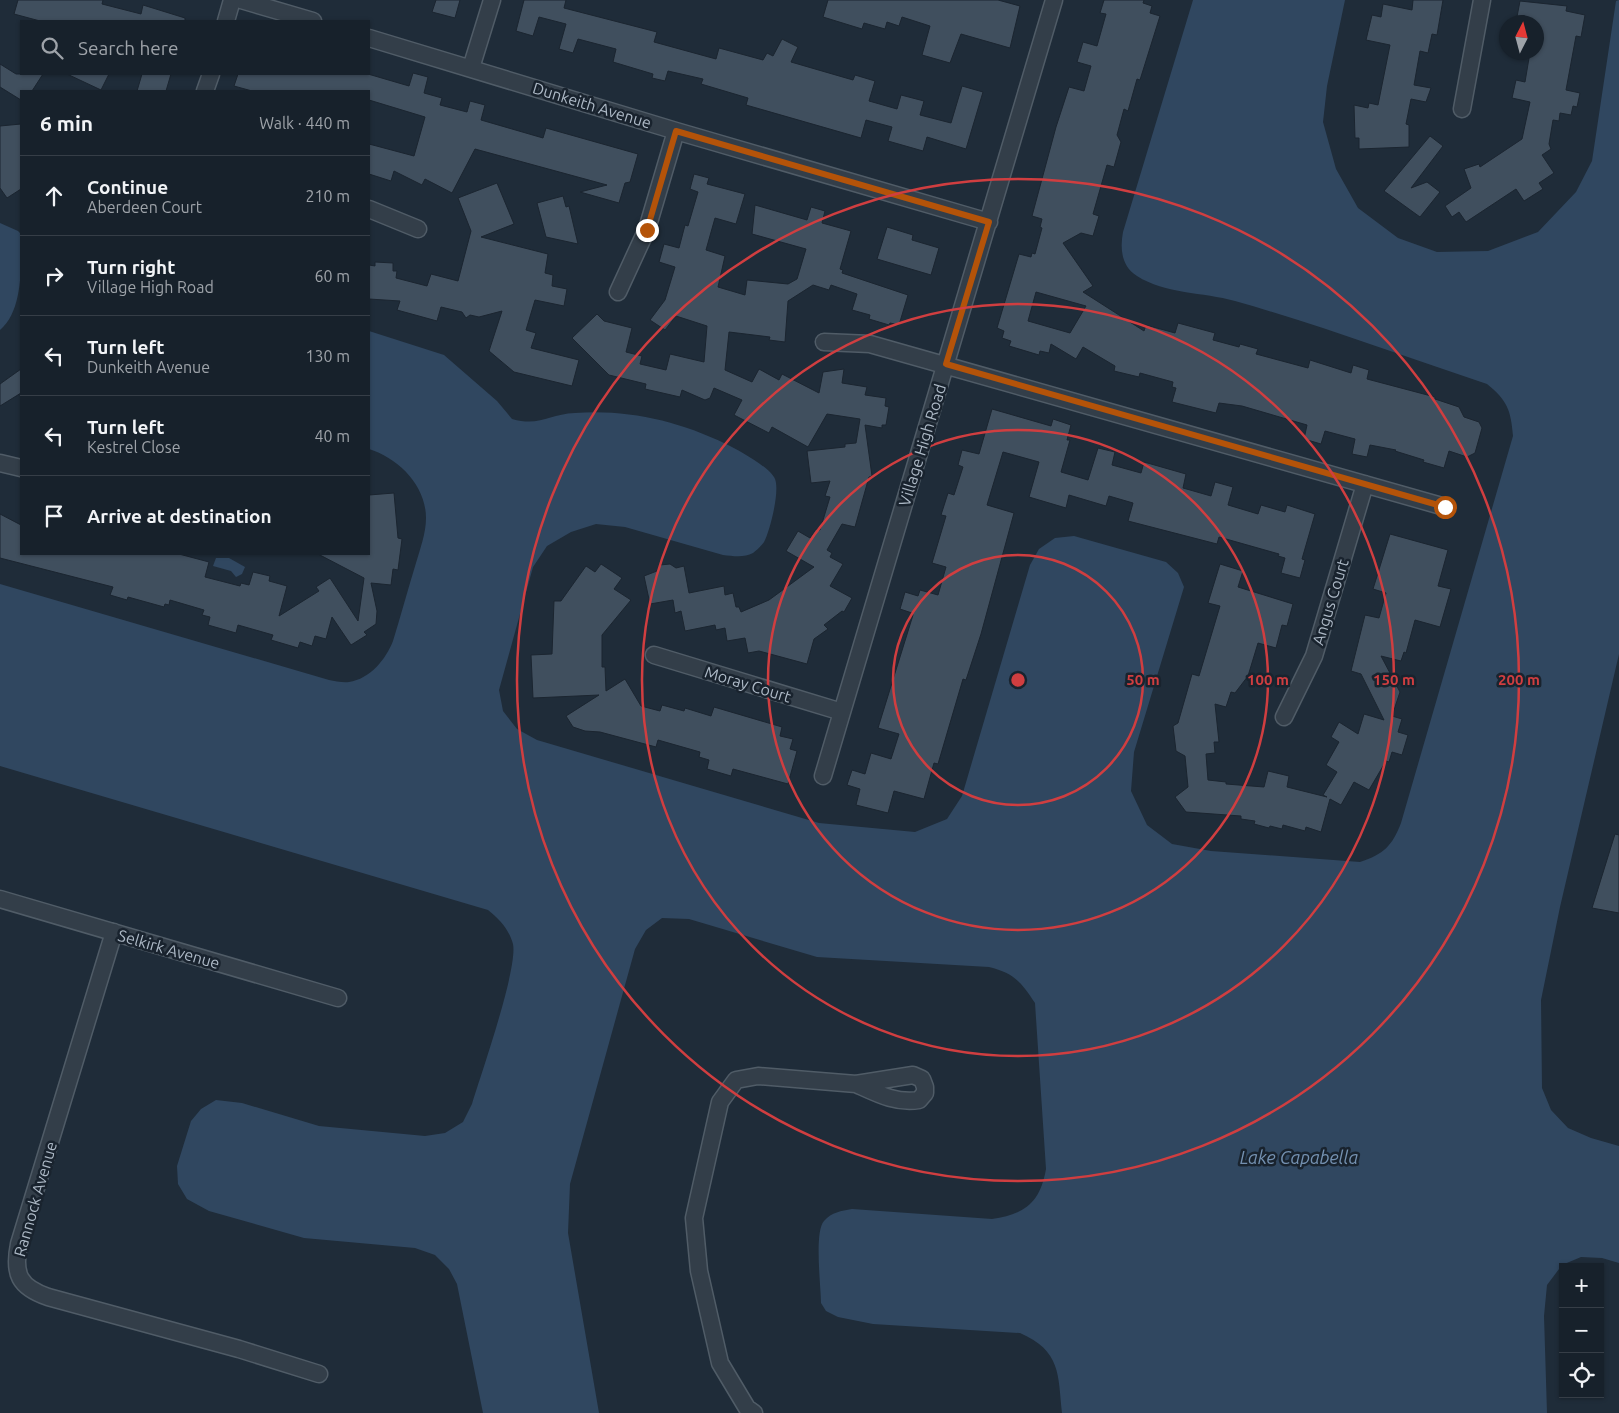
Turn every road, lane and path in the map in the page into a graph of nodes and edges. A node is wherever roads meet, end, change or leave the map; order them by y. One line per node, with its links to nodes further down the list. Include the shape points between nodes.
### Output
1 (232, 0): 6 (street)
2 (241, 0): 7 (street)
3 (492, 0): 9 (street)
4 (1054, 0): 15 (street, Village High Road)
5 (1482, 0): 12 (street)
6 (226, 20)
7 (310, 20)
8 (370, 38): 9 (street, Dunkeith Avenue)
9 (471, 68): 13 (street, Dunkeith Avenue)
10 (210, 75): 11 (street)
11 (205, 90)
12 (1462, 109)
13 (676, 131): 15 (street, Dunkeith Avenue); 17 (street, via 647,230)
14 (370, 210): 16 (street)
15 (989, 222): 19 (street, Village High Road)
16 (418, 228)
17 (618, 292)
18 (824, 342): 19 (street, via 870,344)
19 (946, 364): 22 (street); 25 (street, Village High Road)
20 (0, 462): 21 (street)
21 (20, 468)
22 (1366, 484): 23 (street); 26 (street, Angus Court, via 1314,656)
23 (1445, 507)
24 (654, 655): 25 (street, Moray Court)
25 (842, 712): 27 (street, Village High Road)
26 (1284, 716)
27 (823, 776)
28 (0, 899): 29 (street, Selkirk Avenue)
29 (114, 932): 30 (street, Selkirk Avenue); 32 (street, Rannock Avenue, via 19,1244 16,1270 20,1279 36,1293 48,1297)
30 (338, 998)
31 (856, 1084): 33 (street, via 758,1076 736,1080 720,1102 694,1218 699,1271 720,1363 747,1408)
32 (319, 1374)
33 (754, 1413)

